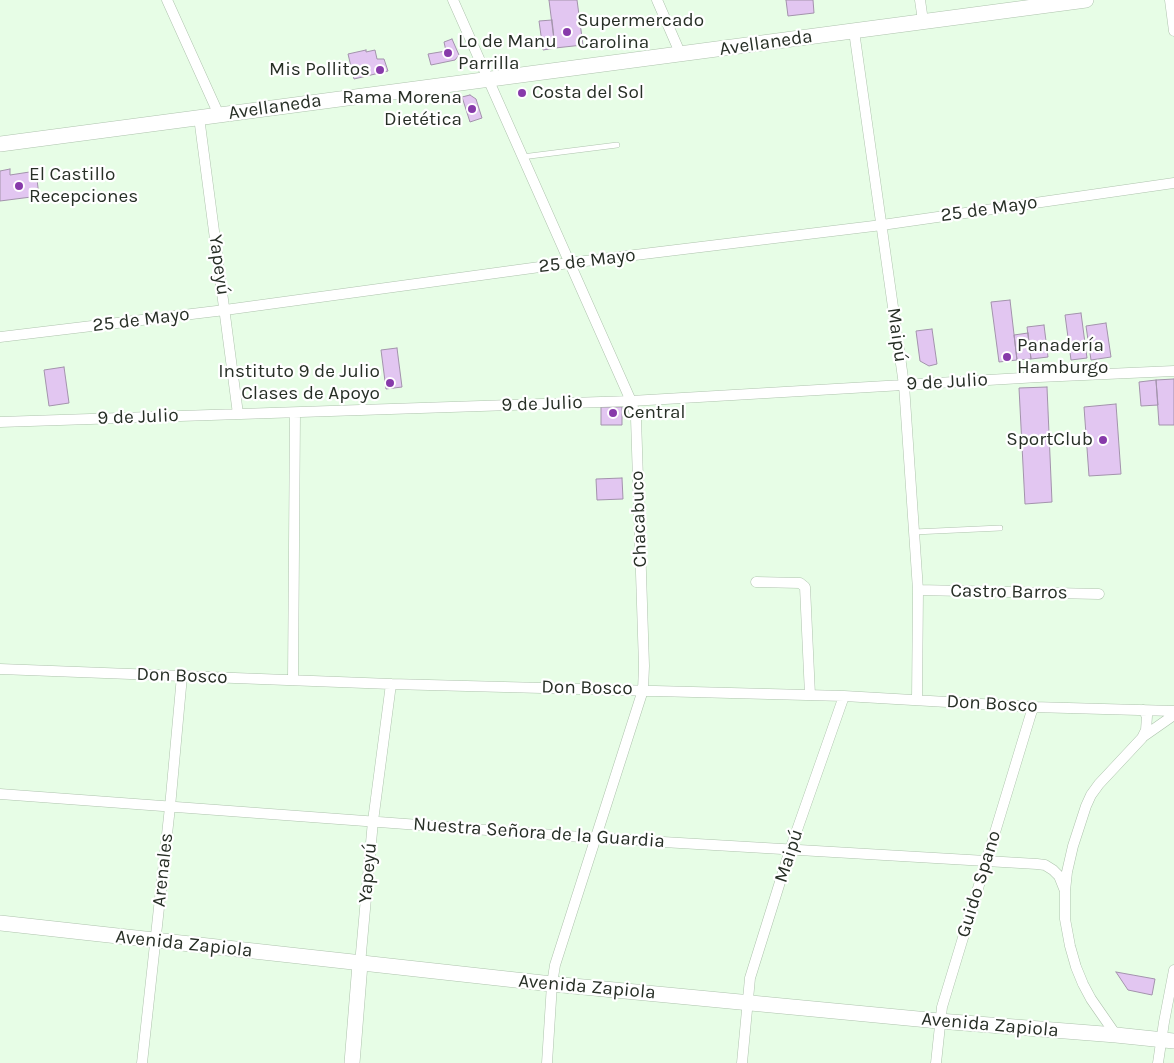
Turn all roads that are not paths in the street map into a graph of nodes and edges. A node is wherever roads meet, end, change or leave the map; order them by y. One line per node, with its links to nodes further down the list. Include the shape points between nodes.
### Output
1 (167, 0): 12 (street)
2 (453, 0): 11 (street, Chacabuco)
3 (657, 0): 10 (street)
4 (920, 0): 7 (street)
5 (1086, 0): 7 (street, Avellaneda)
6 (1170, 0): 8 (street)
7 (923, 21): 9 (street, Avellaneda)
8 (1174, 31)
9 (854, 32): 10 (street, Avellaneda); 18 (street, Maipú)
10 (681, 55): 11 (street, Avellaneda)
11 (488, 78): 12 (street, Avellaneda); 16 (street, Chacabuco)
12 (219, 114): 13 (street, Avellaneda)
13 (199, 117): 14 (street, Avellaneda); 20 (street, Yapeyú)
14 (0, 144)
15 (618, 145): 16 (lane)
16 (522, 157): 19 (street, Chacabuco)
17 (1174, 182): 18 (street, 25 de Mayo)
18 (882, 225): 19 (street, 25 de Mayo); 23 (street, Maipú)
19 (569, 264): 20 (street, 25 de Mayo); 24 (street, Chacabuco)
20 (225, 310): 21 (street, 25 de Mayo); 26 (street, Yapeyú)
21 (0, 337)
22 (1174, 371): 23 (street, 9 de Julio)
23 (904, 385): 24 (street, 9 de Julio); 29 (street, Maipú)
24 (631, 401): 25 (street, 9 de Julio); 37 (street, Chacabuco, via 636,418)
25 (295, 413): 26 (street, 9 de Julio); 35 (street)
26 (238, 414): 27 (street, 9 de Julio)
27 (0, 422)
28 (1000, 528): 29 (lane)
29 (914, 532): 31 (street, Maipú)
30 (756, 582): 38 (street, via 800,583 805,587)
31 (918, 590): 32 (street, Castro Barros); 40 (street, Maipú)
32 (1099, 594)
33 (0, 669): 34 (street, Don Bosco)
34 (182, 676): 35 (street, Don Bosco); 47 (street, Arenales)
35 (293, 679): 36 (street, Don Bosco)
36 (391, 684): 37 (street, Don Bosco); 48 (street, Yapeyú)
37 (643, 690): 38 (street, Don Bosco); 49 (street, Chacabuco)
38 (810, 695): 39 (street, Don Bosco)
39 (844, 696): 40 (street, Don Bosco); 50 (street, Maipú)
40 (917, 700): 41 (street, Don Bosco)
41 (1033, 707): 42 (street, Don Bosco); 51 (street, Guido Spano)
42 (1143, 710): 43 (street, Don Bosco); 45 (street, via 1148,724)
43 (1174, 711)
44 (1174, 715): 45 (street)
45 (1142, 738): 52 (street, via 1091,795 1073,846)
46 (0, 794): 47 (street, Nuestra Señora de la Guardia)
47 (170, 807): 48 (street, Nuestra Señora de la Guardia); 54 (street, Arenales)
48 (373, 821): 49 (street, Nuestra Señora de la Guardia); 55 (street, Yapeyú)
49 (595, 838): 50 (street, Nuestra Señora de la Guardia); 57 (street, Chacabuco, via 555,964)
50 (790, 850): 51 (street, Nuestra Señora de la Guardia); 58 (street, Maipú, via 750,978)
51 (986, 860): 52 (street, Nuestra Señora de la Guardia, via 1045,865 1059,876); 59 (street, Guido Spano)
52 (1065, 891): 60 (street, via 1065,919 1082,984)
53 (0, 923): 54 (street, Avenida Zapiola)
54 (156, 941): 55 (street, Avenida Zapiola); 62 (street, Arenales)
55 (360, 964): 57 (street, Avenida Zapiola); 63 (street, Yapeyú)
56 (1174, 970): 61 (street)
57 (552, 984): 58 (street, Avenida Zapiola); 64 (street, Chacabuco)
58 (747, 1002): 59 (street, Avenida Zapiola); 65 (street, Maipú)
59 (940, 1022): 60 (street, Avenida Zapiola); 66 (street, Guido Spano)
60 (1116, 1035): 61 (street, Avenida Zapiola)
61 (1167, 1040): 67 (street)
62 (142, 1063)
63 (352, 1063)
64 (547, 1063)
65 (742, 1063)
66 (936, 1063)
67 (1158, 1063)

